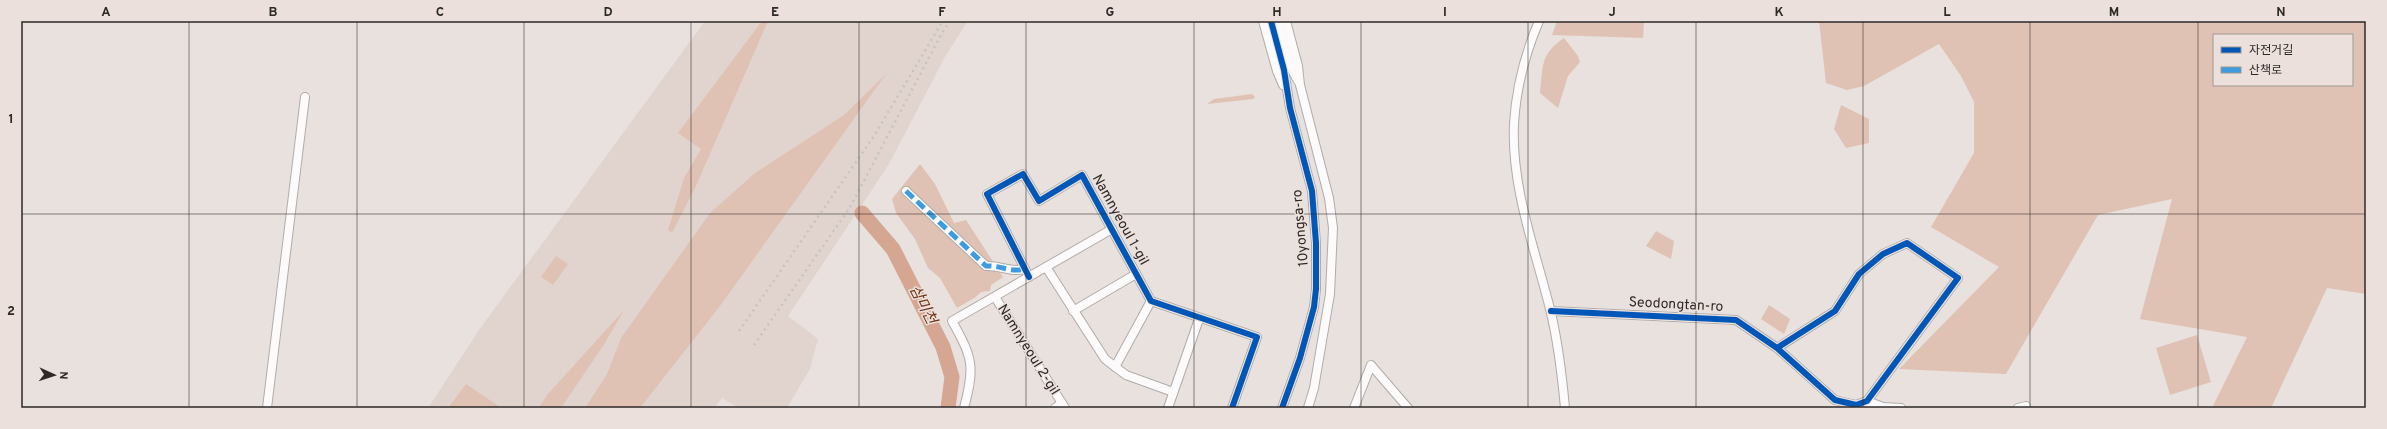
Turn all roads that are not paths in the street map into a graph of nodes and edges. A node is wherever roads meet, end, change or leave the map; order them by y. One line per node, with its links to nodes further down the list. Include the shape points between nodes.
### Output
1 (1263, 21): 7 (street, via 1277,71)
2 (1271, 21): 7 (street, 10yongsa-ro, via 1284,70)
3 (1278, 21): 6 (street, 10yongsa-ro, via 1290,68)
4 (1286, 21): 6 (street, 10yongsa-ro, via 1298,66)
5 (1539, 21): 18 (street, via 1528,49 1519,86 1514,125 1515,156 1526,219)
6 (1300, 85): 30 (street, 10yongsa-ro, via 1329,198 1333,228 1330,294 1314,388)
7 (1285, 89): 29 (street, 10yongsa-ro, via 1312,191 1316,274 1315,301 1309,327)
8 (305, 97): 25 (street)
9 (906, 191): 12 (street, via 986,266 994,265 1016,272)
10 (1112, 229): 11 (street, Namnyeoul 1-gil); 12 (street, Namnyeoul 1-gil, via 1082,175 1039,201 1023,174 986,194); 13 (street, Namnyeoul 1-gil)
11 (1046, 267): 14 (street, Namnyeoul 1-gil); 17 (street)
12 (1025, 269): 14 (street, Namnyeoul 1-gil)
13 (1136, 274): 16 (street, Namnyeoul 1-gil); 17 (street, Namnyeoul 1-gil)
14 (1029, 277): 15 (street, Namnyeoul 1-gil)
15 (995, 297): 24 (street, Namnyeoul 2-gil); 26 (street, Namnyeoul 1-gil, via 952,321 971,360 970,388)
16 (1151, 301): 19 (street); 21 (street)
17 (1073, 311): 21 (street, via 1105,359)
18 (1551, 311): 20 (street, Seodongtan-ro, via 1736,320); 33 (street)
19 (1199, 319): 22 (street); 28 (street, via 1257,337)
20 (1777, 348): 23 (street, Seodongtan-ro, via 1835,400); 23 (street, via 1835,311 1859,274 1883,254 1906,244 1958,278)
21 (1116, 367): 22 (street, via 1126,375)
22 (1173, 392): 27 (street)
23 (1867, 405): 34 (street)
24 (1060, 406)
25 (267, 408)
26 (964, 408)
27 (1168, 408)
28 (1232, 408)
29 (1282, 408)
30 (1308, 408)
31 (1354, 408): 32 (street, via 1371,365)
32 (1408, 408)
33 (1565, 408)
34 (1901, 408)
35 (2018, 408): 36 (street)
36 (2026, 408)

